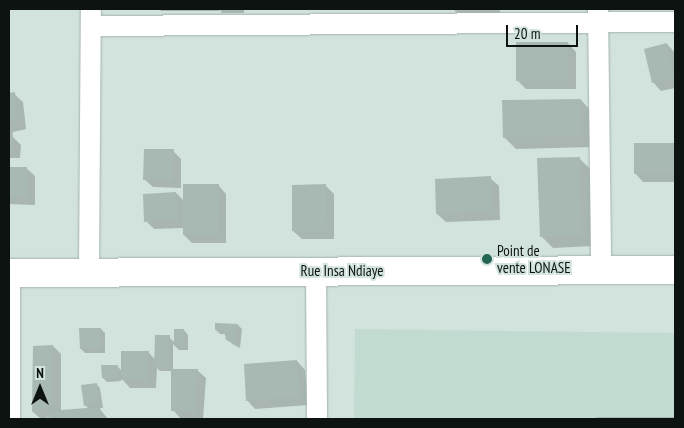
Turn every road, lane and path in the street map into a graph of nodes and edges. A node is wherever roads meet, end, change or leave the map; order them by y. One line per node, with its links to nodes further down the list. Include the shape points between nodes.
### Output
1 (384, 16): 2 (street); 3 (street)
2 (598, 16): 4 (street); 5 (street)
3 (91, 17): 8 (street)
4 (675, 22)
5 (601, 270): 6 (main road, Rue Insa Ndiaye); 7 (main road, Rue Insa Ndiaye)
6 (675, 270)
7 (316, 271): 8 (main road, Rue Insa Ndiaye); 11 (street)
8 (89, 272): 9 (main road, Rue Insa Ndiaye)
9 (10, 273): 10 (street)
10 (10, 419)
11 (317, 419)

